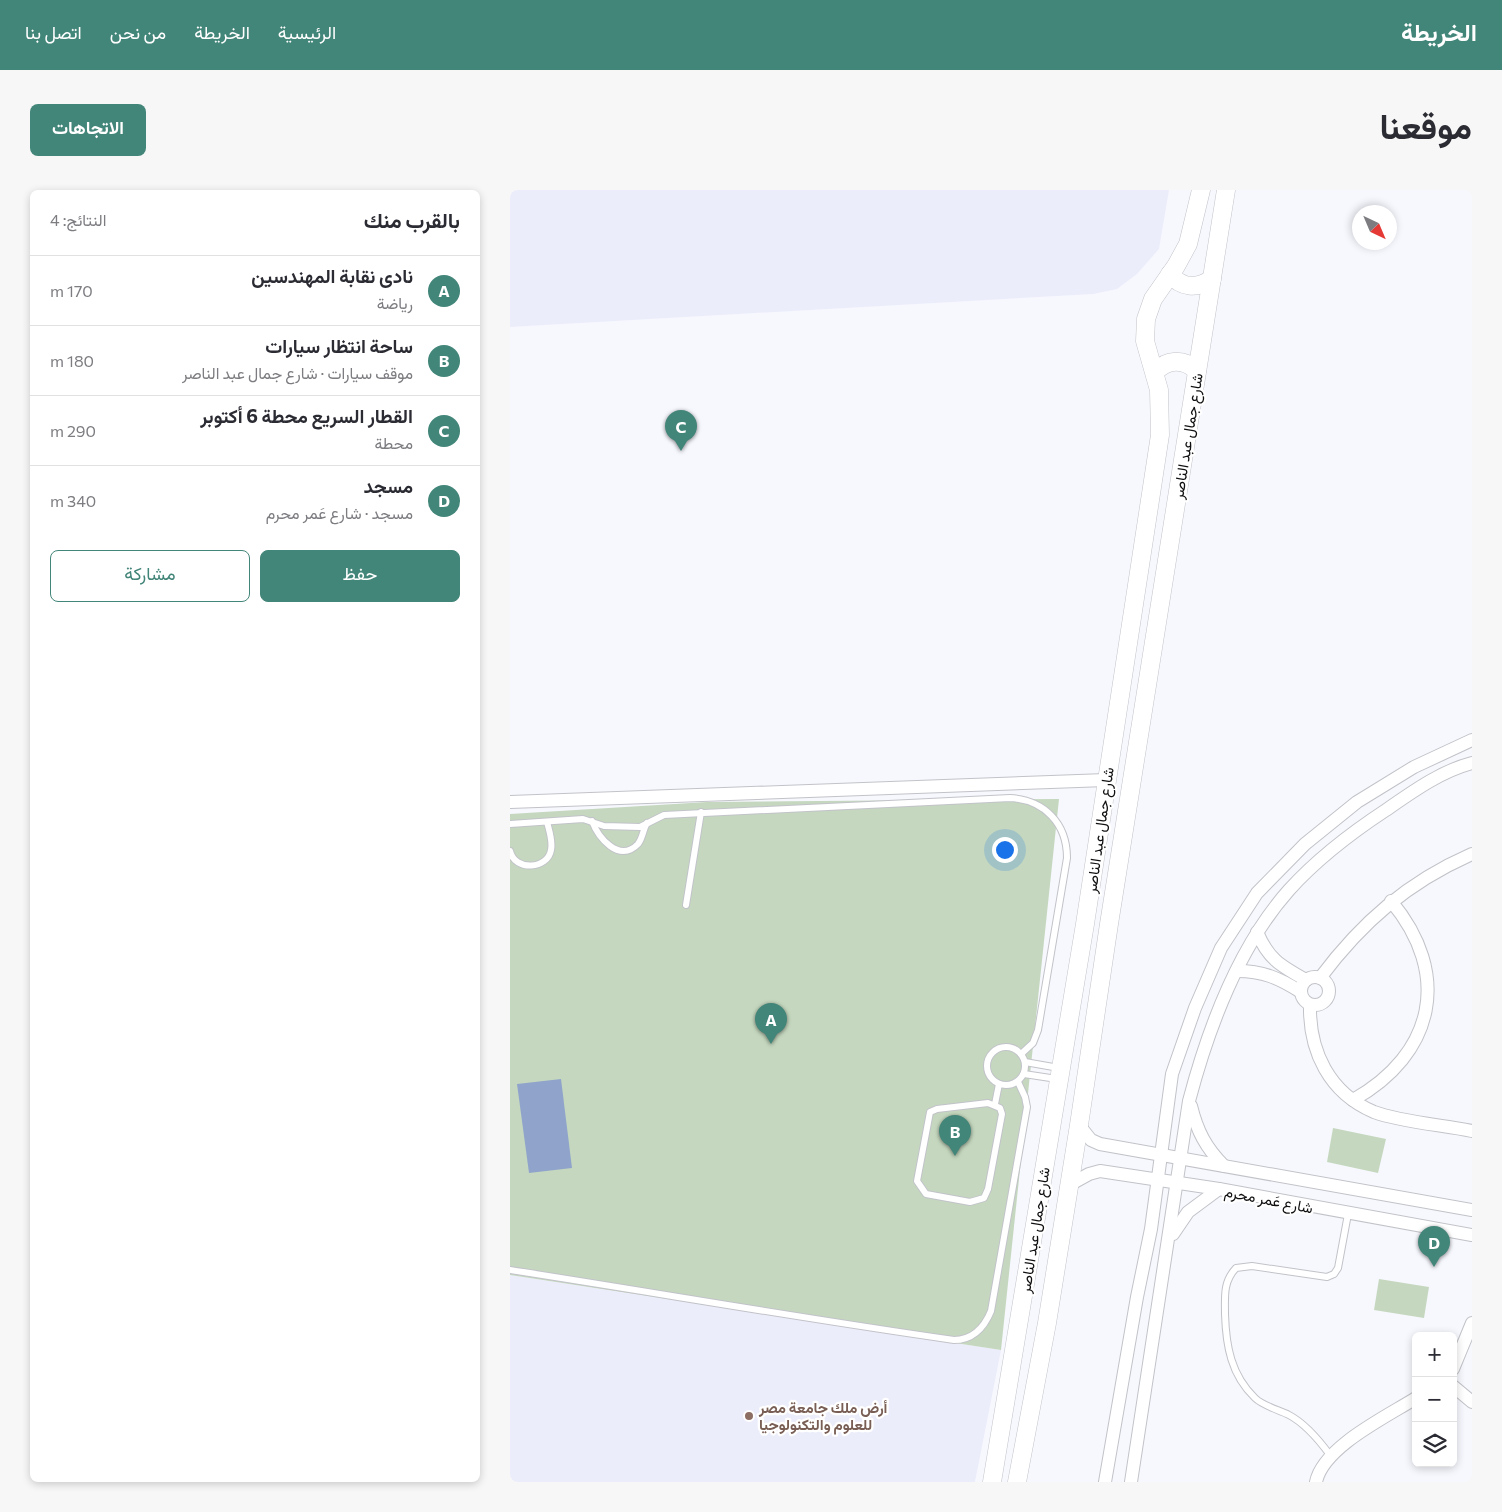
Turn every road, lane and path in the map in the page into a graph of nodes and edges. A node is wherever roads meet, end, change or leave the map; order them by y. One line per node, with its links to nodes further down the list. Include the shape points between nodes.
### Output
1 (1201, 190): 3 (main road, شارع جمال عبد الناصر, via 1190,239)
2 (1226, 190): 4 (main road, شارع جمال عبد الناصر)
3 (1170, 274): 4 (main road, via 1178,282 1190,286); 6 (main road, شارع جمال عبد الناصر, via 1153,299 1146,319 1146,341)
4 (1212, 279): 5 (main road, شارع جمال عبد الناصر)
5 (1197, 371): 6 (main road, via 1187,363 1176,361 1164,364); 21 (main road, شارع جمال عبد الناصر)
6 (1155, 372): 9 (main road, شارع جمال عبد الناصر, via 1161,405 1160,435)
7 (1472, 740): 38 (street, via 1414,767 1357,802 1305,844 1258,893 1221,948 1194,1008 1172,1074)
8 (1472, 763): 22 (street, via 1417,789 1328,852 1289,890)
9 (1106, 780): 10 (street); 20 (main road, شارع جمال عبد الناصر)
10 (510, 802)
11 (701, 812): 13 (lane, via 664,815); 19 (lane); 27 (lane, via 1010,798 1030,801 1048,811 1063,832 1066,858 1038,1030 1032,1043)
12 (592, 820): 13 (lane, via 604,826 631,827 640,827); 13 (lane, via 602,839 617,850 636,846); 14 (lane)
13 (648, 821)
14 (547, 822): 15 (lane); 16 (lane, via 552,846 546,860 521,865)
15 (510, 824)
16 (510, 851)
17 (1472, 854): 18 (street)
18 (1391, 901): 24 (street, via 1364,925); 33 (street, via 1408,921 1420,945 1426,971 1426,1006 1412,1048 1396,1069 1376,1087)
19 (686, 905)
20 (1085, 924): 21 (main road, via 1095,919); 30 (main road, شارع جمال عبد الناصر)
21 (1109, 924): 36 (main road, شارع جمال عبد الناصر)
22 (1257, 932): 23 (street); 25 (street, via 1273,960)
23 (1237, 971): 25 (street, via 1268,974); 34 (street, via 1201,1057)
24 (1320, 978): 25 (street, via 1310,978); 26 (street, via 1328,986 1328,996 1321,1004)
25 (1303, 986): 26 (street, via 1302,997)
26 (1310, 1004): 33 (street, via 1309,1026 1322,1067 1334,1084)
27 (1021, 1054): 28 (lane); 32 (lane, via 1011,1047 998,1048 993,1052 987,1070)
28 (1025, 1062): 29 (lane); 30 (lane)
29 (1024, 1074): 30 (lane); 31 (lane)
30 (1059, 1074): 56 (main road, شارع جمال عبد الناصر)
31 (1018, 1082): 32 (lane, via 1005,1086); 49 (lane, via 1027,1107 991,1311 980,1330 970,1337 954,1340 861,1327)
32 (999, 1084): 35 (lane)
33 (1352, 1100): 37 (street, via 1375,1112)
34 (1189, 1101): 39 (street); 40 (street, via 1200,1137)
35 (995, 1104): 35 (lane, via 1002,1114 984,1198 970,1202 922,1191 917,1181 930,1112 936,1108)
36 (1079, 1125): 38 (street, شارع عَمر محرم, via 1090,1140 1100,1144); 43 (main road, شارع جمال عبد الناصر)
37 (1472, 1131)
38 (1160, 1154): 39 (street, شارع عَمر محرم); 41 (street)
39 (1181, 1157): 40 (street, شارع عَمر محرم); 42 (street)
40 (1224, 1166): 45 (street, شارع عَمر محرم)
41 (1157, 1180): 42 (street, شارع عَمر محرم); 43 (street, شارع عَمر محرم, via 1100,1172); 58 (street)
42 (1178, 1183): 44 (street, شارع عَمر محرم); 48 (street)
43 (1069, 1185): 57 (main road, شارع جمال عبد الناصر)
44 (1219, 1189): 46 (street, شارع عَمر محرم); 48 (street, via 1188,1212)
45 (1472, 1210)
46 (1348, 1214): 47 (street, شارع عَمر محرم); 55 (lane, via 1338,1268 1334,1274 1327,1277 1252,1266 1236,1268 1225,1285 1226,1341 1240,1380 1256,1399 1306,1427)
47 (1472, 1234)
48 (1170, 1240): 59 (street)
49 (510, 1270)
50 (1472, 1323): 51 (street)
51 (1457, 1359)
52 (1457, 1389): 54 (street)
53 (1412, 1401): 55 (street)
54 (1472, 1402)
55 (1330, 1455): 60 (street)
56 (992, 1482)
57 (1017, 1482)
58 (1105, 1482)
59 (1131, 1482)
60 (1316, 1482)

